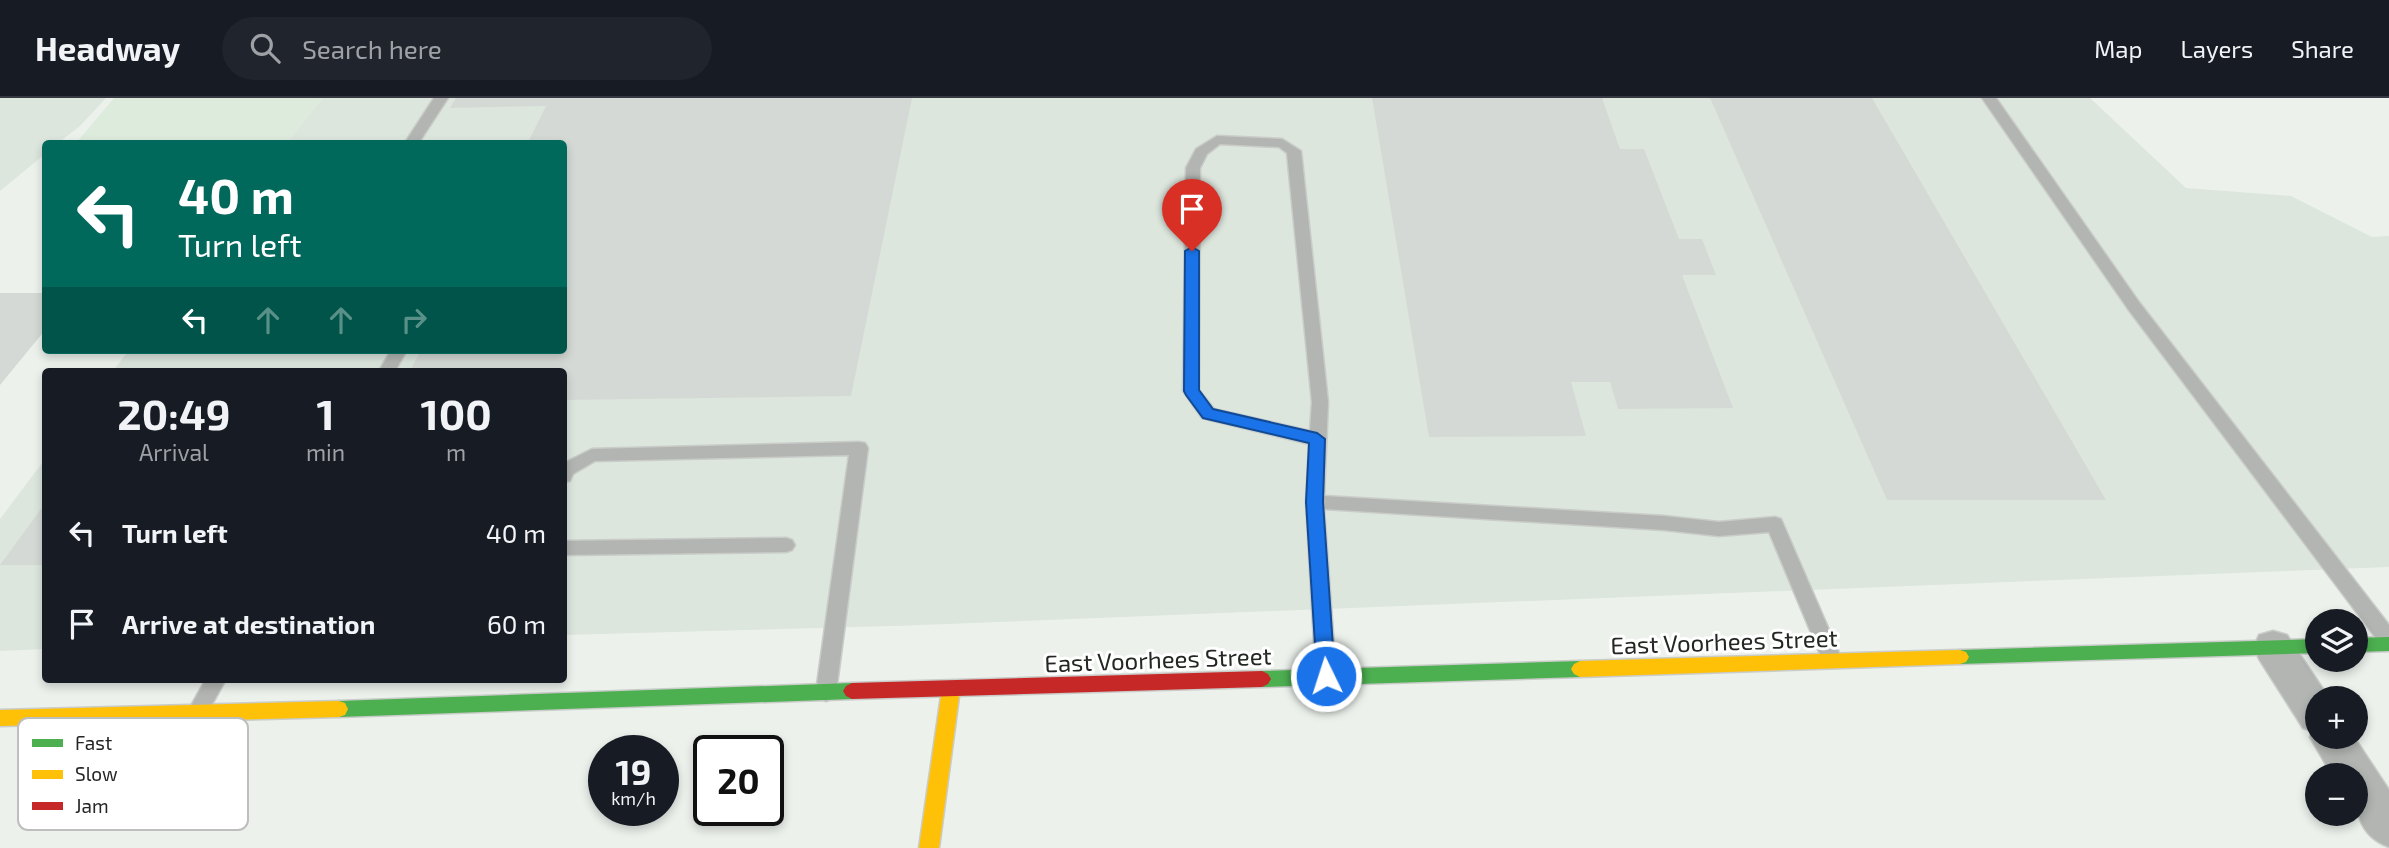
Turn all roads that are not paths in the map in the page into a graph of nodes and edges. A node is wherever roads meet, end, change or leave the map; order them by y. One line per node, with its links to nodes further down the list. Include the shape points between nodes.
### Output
1 (441, 98): 3 (lane)
2 (1989, 98): 9 (lane, via 2111,277)
3 (414, 140)
4 (1317, 439): 4 (lane, via 1320,402 1294,151 1282,143 1217,140 1201,152 1193,168 1191,391 1208,414); 6 (lane)
5 (567, 470): 17 (lane, via 592,455 859,448)
6 (1314, 502): 13 (lane, via 1719,529 1775,524); 14 (lane)
7 (786, 545): 8 (lane)
8 (567, 548)
9 (2389, 642): 10 (main road)
10 (2368, 644)
11 (2305, 647): 12 (main road, East Voorhees Street)
12 (2273, 648): 13 (main road, East Voorhees Street); 18 (street)
13 (1832, 660): 14 (main road, East Voorhees Street)
14 (1326, 676): 16 (main road, East Voorhees Street)
15 (214, 683): 19 (lane)
16 (951, 689): 17 (main road, East Voorhees Street); 23 (main road)
17 (826, 692): 19 (main road, East Voorhees Street)
18 (2305, 697)
19 (197, 715): 20 (main road, East Voorhees Street)
20 (0, 718)
21 (2339, 749): 22 (street)
22 (2389, 827)
23 (929, 848)

